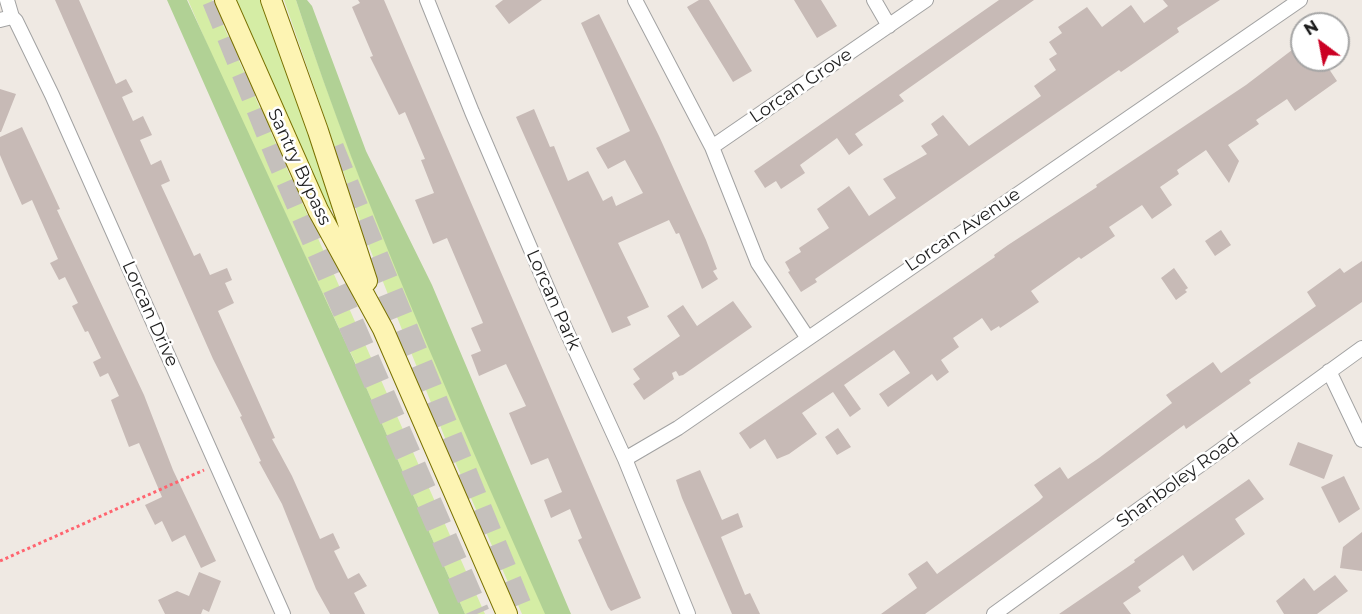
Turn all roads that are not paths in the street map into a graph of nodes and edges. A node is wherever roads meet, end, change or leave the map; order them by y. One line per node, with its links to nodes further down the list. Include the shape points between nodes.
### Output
1 (7, 0): 9 (street, Lorcan Drive)
2 (225, 0): 12 (main road, Santry Bypass, via 318,210)
3 (271, 0): 12 (main road, Santry Bypass)
4 (635, 0): 11 (street)
5 (874, 0): 10 (street)
6 (926, 0): 10 (street, Lorcan Grove)
7 (1299, 0): 13 (street, Lorcan Avenue)
8 (432, 2): 17 (street, Lorcan Park, via 472,112 545,285)
9 (6, 18): 18 (street, Lorcan Drive, via 52,95)
10 (889, 26): 11 (street, Lorcan Grove)
11 (712, 147): 13 (street, via 758,263)
12 (383, 329): 19 (main road, Santry Bypass)
13 (807, 337): 17 (street, Lorcan Avenue, via 678,428)
14 (1362, 348): 15 (street, Shanboley Road)
15 (1329, 371): 16 (street); 21 (street, Shanboley Road)
16 (1362, 440)
17 (625, 459): 20 (street, Lorcan Park)
18 (283, 614)
19 (507, 614)
20 (688, 614)
21 (994, 614)

